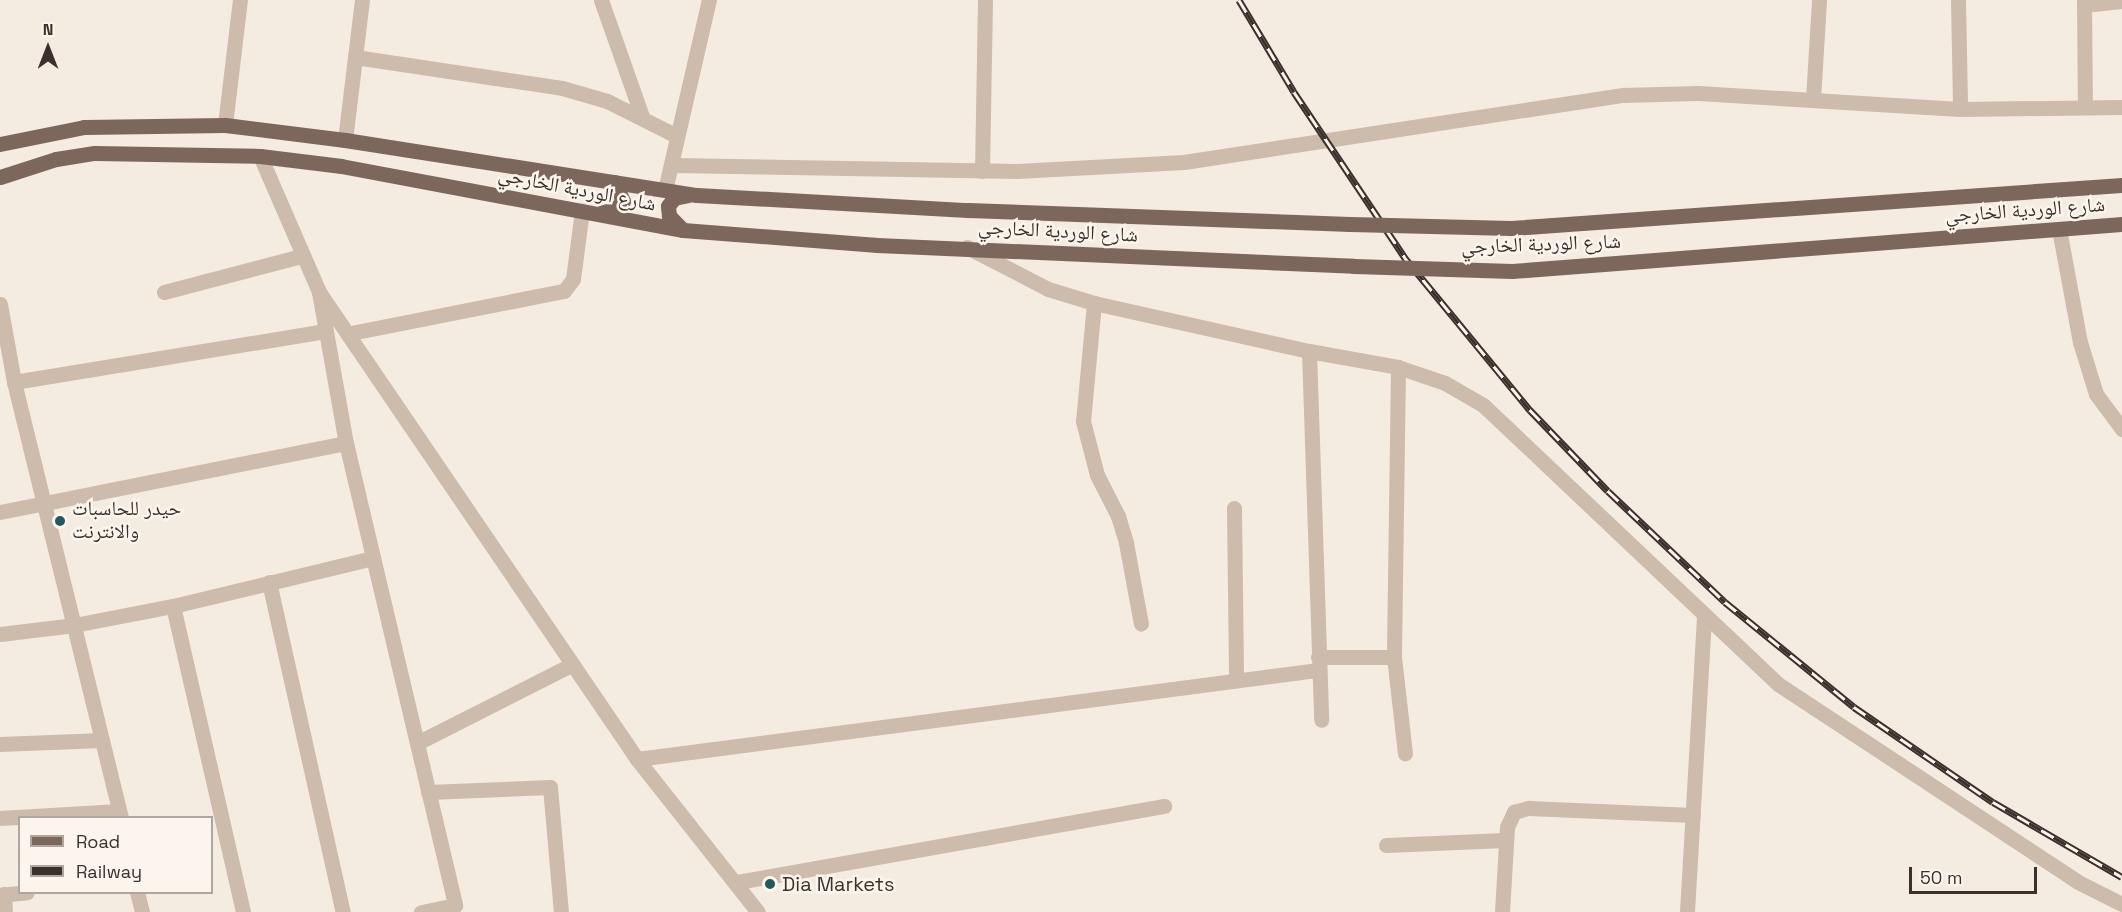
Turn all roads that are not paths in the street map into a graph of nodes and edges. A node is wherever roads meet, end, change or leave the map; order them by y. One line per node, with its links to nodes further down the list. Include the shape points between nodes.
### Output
1 (240, 0): 16 (street)
2 (362, 0): 10 (street)
3 (601, 0): 15 (street)
4 (710, 0): 17 (street)
5 (985, 0): 22 (street)
6 (1819, 0): 11 (street)
7 (1958, 0): 14 (street)
8 (2122, 1): 9 (street)
9 (2084, 3): 12 (street)
10 (355, 57): 15 (street, via 562,88 607,101); 18 (street)
11 (1813, 99): 14 (street); 22 (street, via 1698,93 1623,95 1184,162)
12 (2085, 107): 13 (street); 14 (street)
13 (2122, 107)
14 (1960, 109)
15 (643, 119): 17 (street)
16 (225, 125): 18 (main road, شارع الوردية الخارجي); 19 (main road, شارع الوردية الخارجي, via 84,127)
17 (677, 136): 21 (street)
18 (345, 140): 24 (main road, شارع الوردية الخارجي)
19 (0, 144)
20 (260, 156): 23 (main road, شارع الوردية الخارجي, via 95,153 56,159); 28 (main road, شارع الوردية الخارجي, via 341,166); 33 (street)
21 (671, 165): 22 (street); 26 (street)
22 (982, 171)
23 (0, 177)
24 (614, 182): 26 (main road, شارع الوردية الخارجي); 28 (main road, via 623,201 615,209)
25 (2122, 185): 27 (main road, شارع الوردية الخارجي, bridge, via 1511,228 968,210)
26 (665, 190): 27 (main road, شارع الوردية الخارجي)
27 (697, 195): 31 (main road, via 674,198 668,206 669,216)
28 (589, 212): 31 (main road, شارع الوردية الخارجي); 39 (street, via 573,279 564,291)
29 (2122, 224): 30 (main road, شارع الوردية الخارجي)
30 (2059, 229): 32 (main road, شارع الوردية الخارجي, bridge, via 1512,271); 43 (street, via 2080,342 2096,394)
31 (683, 230): 32 (main road, شارع الوردية الخارجي)
32 (967, 247): 36 (street, via 1017,276)
33 (301, 256): 34 (street); 35 (street)
34 (164, 292)
35 (320, 292): 38 (street); 39 (street)
36 (1094, 303): 40 (street); 52 (street, via 1083,421 1097,475 1118,516 1126,543)
37 (0, 304): 42 (street)
38 (324, 331): 42 (street); 44 (street)
39 (351, 333): 57 (street)
40 (1309, 351): 41 (street); 56 (street)
41 (1398, 366): 51 (street, via 1444,383 1483,405); 55 (street)
42 (14, 382): 45 (street)
43 (2122, 429)
44 (346, 443): 45 (street); 48 (street)
45 (45, 504): 47 (street); 53 (street)
46 (1234, 508): 58 (street)
47 (0, 513)
48 (373, 558): 49 (street); 61 (street)
49 (268, 582): 50 (street); 82 (street)
50 (173, 606): 53 (street); 81 (street)
51 (1704, 614): 68 (street); 78 (street, via 1778,684 2078,882)
52 (1141, 624)
53 (74, 626): 54 (street); 60 (street)
54 (0, 634)
55 (1394, 657): 56 (street); 63 (street)
56 (1318, 663): 58 (street); 59 (street)
57 (571, 665): 61 (street); 64 (street)
58 (1236, 680): 64 (street)
59 (1321, 720)
60 (102, 740): 62 (street); 67 (street)
61 (417, 743): 65 (street)
62 (0, 744)
63 (1405, 753)
64 (637, 759): 74 (street)
65 (428, 792): 83 (street, via 455,905); 84 (street, via 550,787)
66 (1164, 806): 74 (street)
67 (120, 814): 69 (street)
68 (1693, 815): 72 (street, via 1520,809 1509,819); 87 (street)
69 (60, 816)
70 (18, 817): 71 (street)
71 (0, 818)
72 (1505, 840): 73 (street); 86 (street)
73 (1386, 845)
74 (737, 882): 85 (street)
75 (18, 893): 76 (street)
76 (2, 894): 79 (street)
77 (138, 894): 80 (street)
78 (2122, 904)
79 (5, 912)
80 (142, 912)
81 (243, 912)
82 (343, 912)
83 (421, 912)
84 (561, 912)
85 (759, 912)
86 (1502, 912)
87 (1688, 912)

